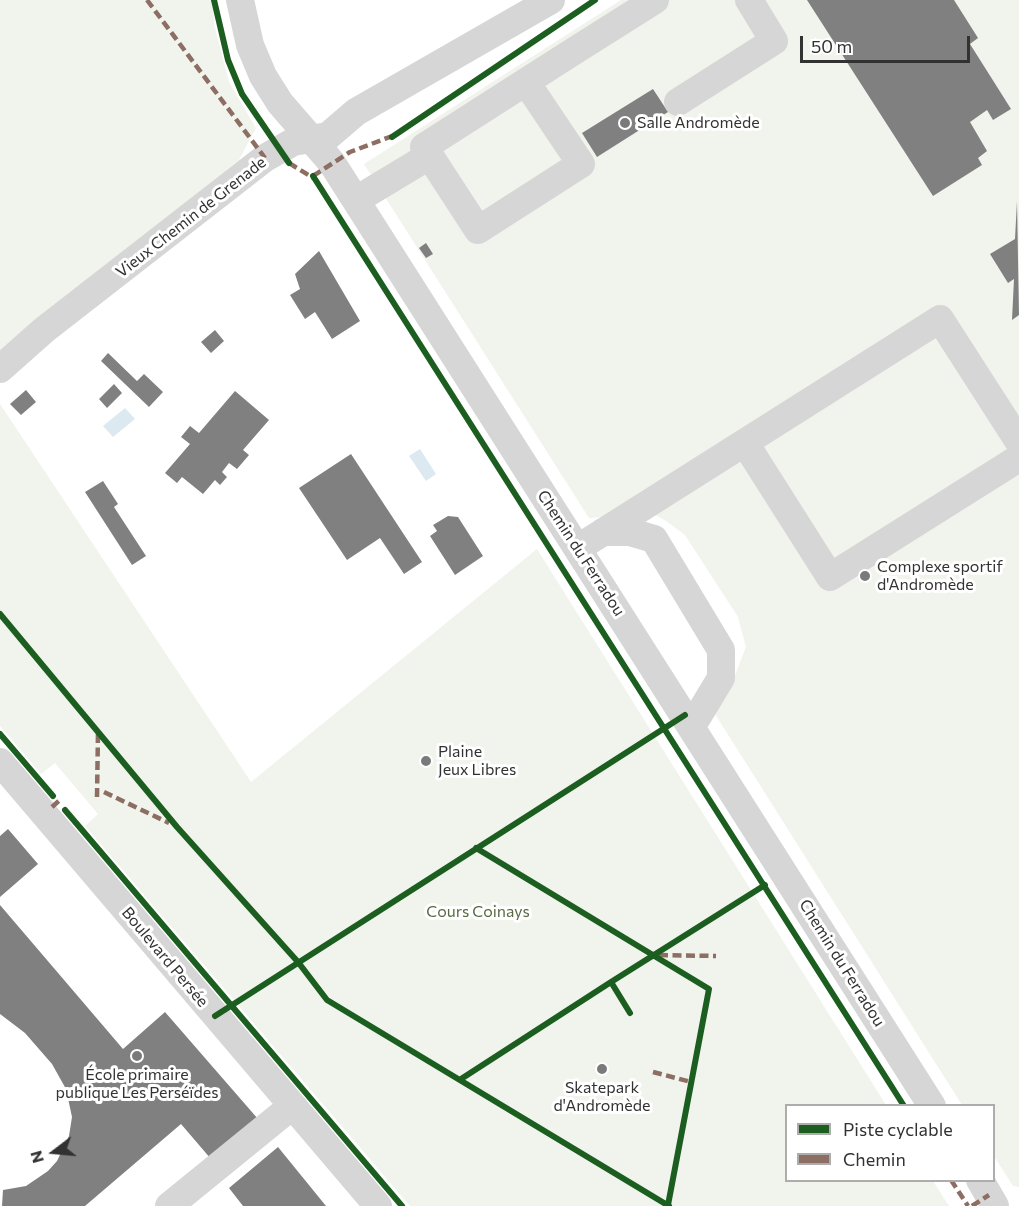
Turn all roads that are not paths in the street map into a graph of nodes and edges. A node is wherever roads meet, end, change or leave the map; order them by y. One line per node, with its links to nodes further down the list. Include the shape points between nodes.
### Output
1 (240, 0): 7 (street, Chemin du Ferradou, via 250,45 263,76)
2 (551, 0): 7 (street, Vieux Chemin de Grenade, via 356,112 328,136)
3 (655, 0): 5 (street)
4 (748, 0): 6 (street, via 774,41)
5 (526, 82): 8 (street); 8 (street, via 581,164 478,230)
6 (678, 102)
7 (309, 138): 9 (street, Chemin du Ferradou, via 332,163); 10 (street, Vieux Chemin de Grenade, via 265,158 44,330)
8 (427, 152): 9 (street)
9 (356, 200): 15 (street, Chemin du Ferradou)
10 (0, 369)
11 (1019, 442): 12 (street, via 940,320)
12 (745, 443): 13 (street, via 830,577); 14 (street)
13 (1019, 458)
14 (603, 532): 15 (street); 16 (street, via 630,532 654,539 721,650 721,678)
15 (578, 548): 16 (street, Chemin du Ferradou)
16 (692, 726): 18 (street, Chemin du Ferradou)
17 (0, 762): 19 (street, Boulevard Persée)
18 (932, 1104)
19 (292, 1106): 21 (street); 22 (street, Boulevard Persée)
20 (981, 1182): 23 (street)
21 (169, 1206)
22 (378, 1206)
23 (995, 1206)

